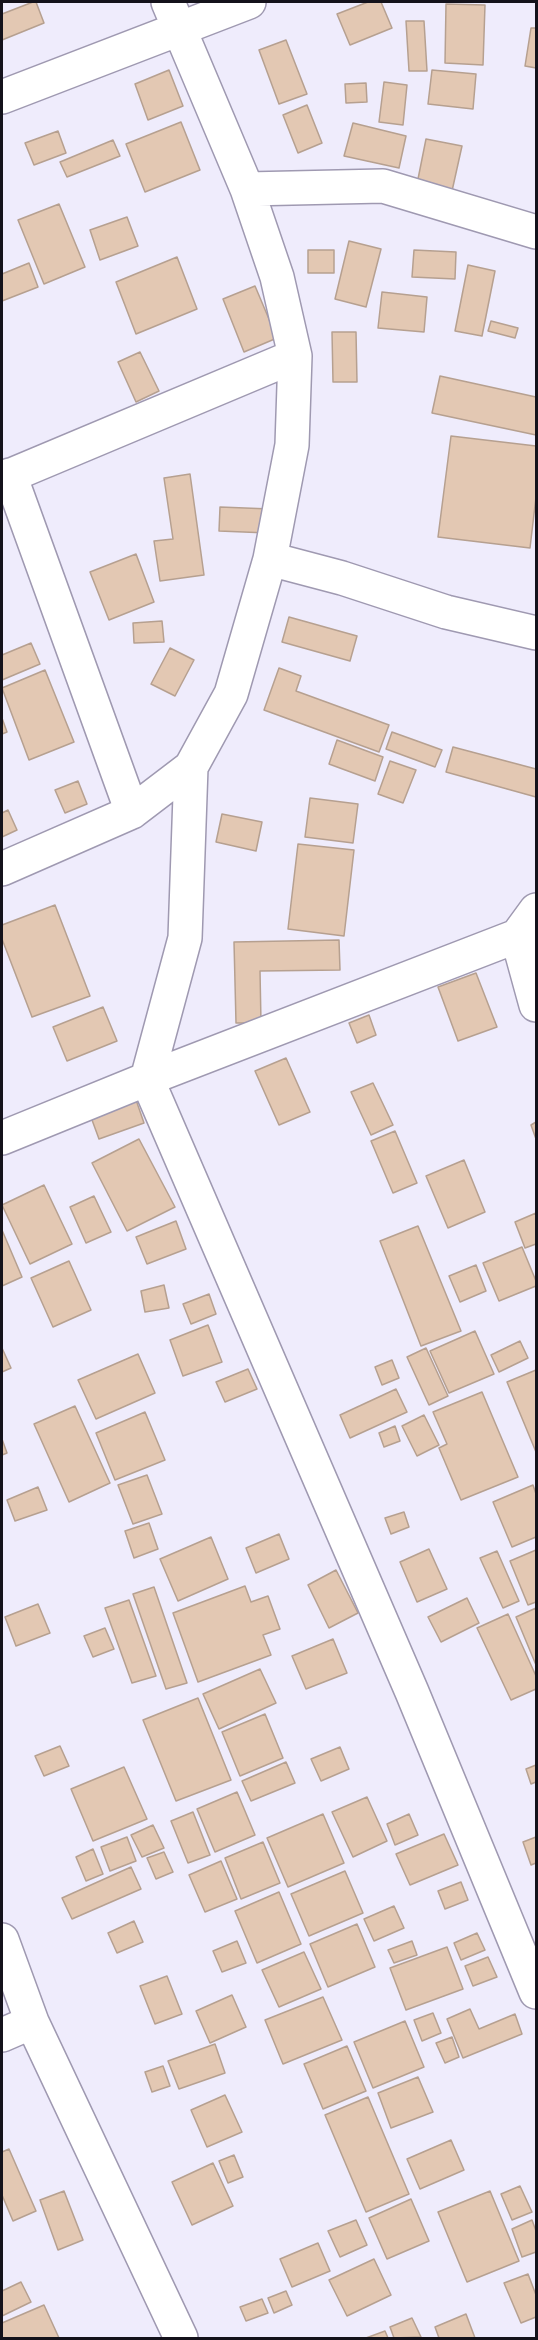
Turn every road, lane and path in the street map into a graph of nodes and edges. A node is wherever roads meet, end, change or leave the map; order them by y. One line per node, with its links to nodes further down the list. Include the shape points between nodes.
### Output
1 (249, 2): 2 (street)
2 (173, 15): 3 (street); 4 (street)
3 (2, 97)
4 (247, 189): 5 (street, via 383,186); 6 (street, via 277,277)
5 (537, 232)
6 (295, 356): 7 (street); 8 (street, via 292,445)
7 (6, 477): 11 (street)
8 (270, 559): 9 (street, via 446,612); 10 (street, via 231,694)
9 (537, 633)
10 (191, 767): 11 (street); 16 (street, via 185,938)
11 (132, 812): 12 (street)
12 (2, 869)
13 (537, 910): 14 (street)
14 (517, 936): 15 (street); 16 (street)
15 (537, 1005)
16 (147, 1079): 17 (street); 19 (street)
17 (2, 1138)
18 (2, 1940): 20 (street)
19 (537, 1992)
20 (32, 2022): 21 (street); 22 (street)
21 (2, 2035)
22 (181, 2338)

